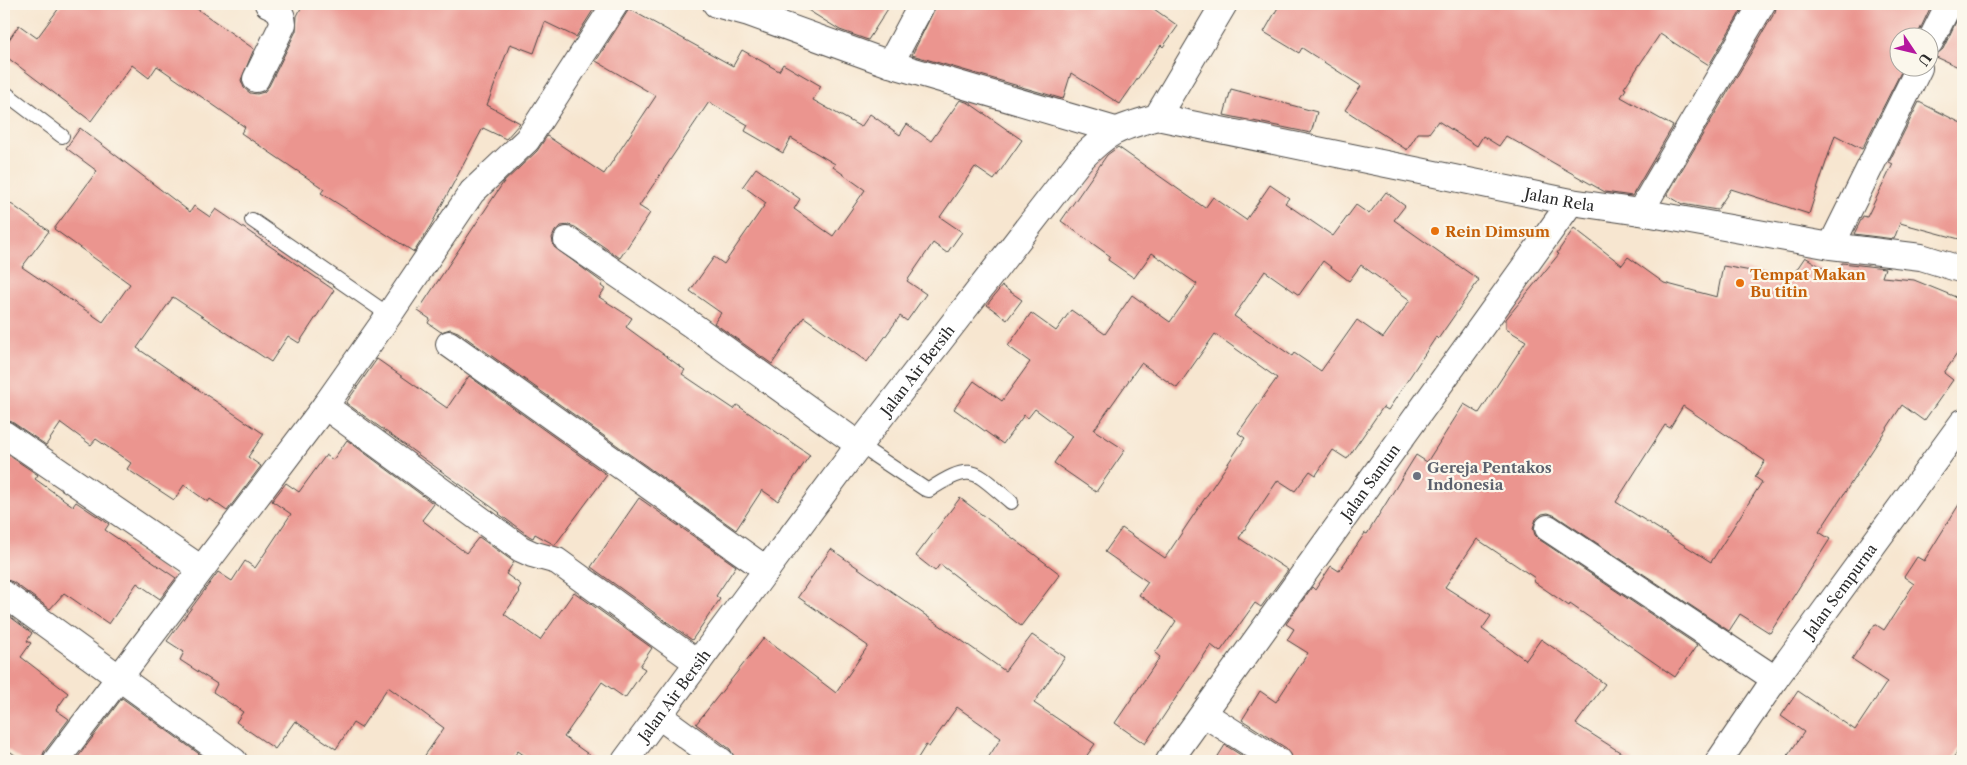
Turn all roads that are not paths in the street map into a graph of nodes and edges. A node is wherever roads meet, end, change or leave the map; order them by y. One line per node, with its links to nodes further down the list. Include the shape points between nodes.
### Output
1 (268, 4): 12 (street, via 282,15 282,24)
2 (615, 4): 23 (street, via 527,140 472,192)
3 (716, 4): 8 (street)
4 (922, 4): 10 (street)
5 (1224, 4): 14 (street)
6 (1762, 4): 18 (street)
7 (1949, 4): 9 (street)
8 (753, 8): 10 (street)
9 (1937, 28)
10 (890, 64): 15 (street)
11 (1914, 78): 21 (street)
12 (256, 79)
13 (4, 92): 16 (lane)
14 (1157, 116): 15 (street, Jalan Air Bersih); 17 (street, Jalan Rela)
15 (1114, 130): 28 (street, Jalan Air Bersih, via 1080,160)
16 (62, 136)
17 (1571, 202): 18 (street, Jalan Rela); 37 (street, Jalan Santun)
18 (1640, 212): 21 (street, Jalan Rela)
19 (252, 220): 23 (lane)
20 (567, 240): 28 (street)
21 (1831, 246): 22 (street, Jalan Rela, via 1921,256)
22 (1963, 270)
23 (390, 315): 25 (street)
24 (449, 344): 32 (street)
25 (325, 406): 31 (street); 34 (street, via 521,549 557,561)
26 (1963, 422): 36 (street, Jalan Sempurna)
27 (4, 434): 31 (street)
28 (859, 445): 29 (lane, via 925,489 929,490 954,474 971,473); 32 (street, Jalan Air Bersih)
29 (1012, 502)
30 (1548, 528): 36 (street)
31 (200, 568): 35 (street)
32 (767, 570): 34 (street, Jalan Air Bersih)
33 (4, 594): 35 (street)
34 (698, 662): 38 (street, Jalan Air Bersih)
35 (120, 677): 39 (street); 40 (street)
36 (1775, 679): 45 (street, Jalan Sempurna)
37 (1204, 714): 43 (street, Jalan Santun); 44 (street)
38 (659, 716): 41 (street, Jalan Air Bersih); 42 (street)
39 (56, 761)
40 (234, 761)
41 (625, 761)
42 (721, 761)
43 (1169, 761)
44 (1278, 761)
45 (1719, 761)

